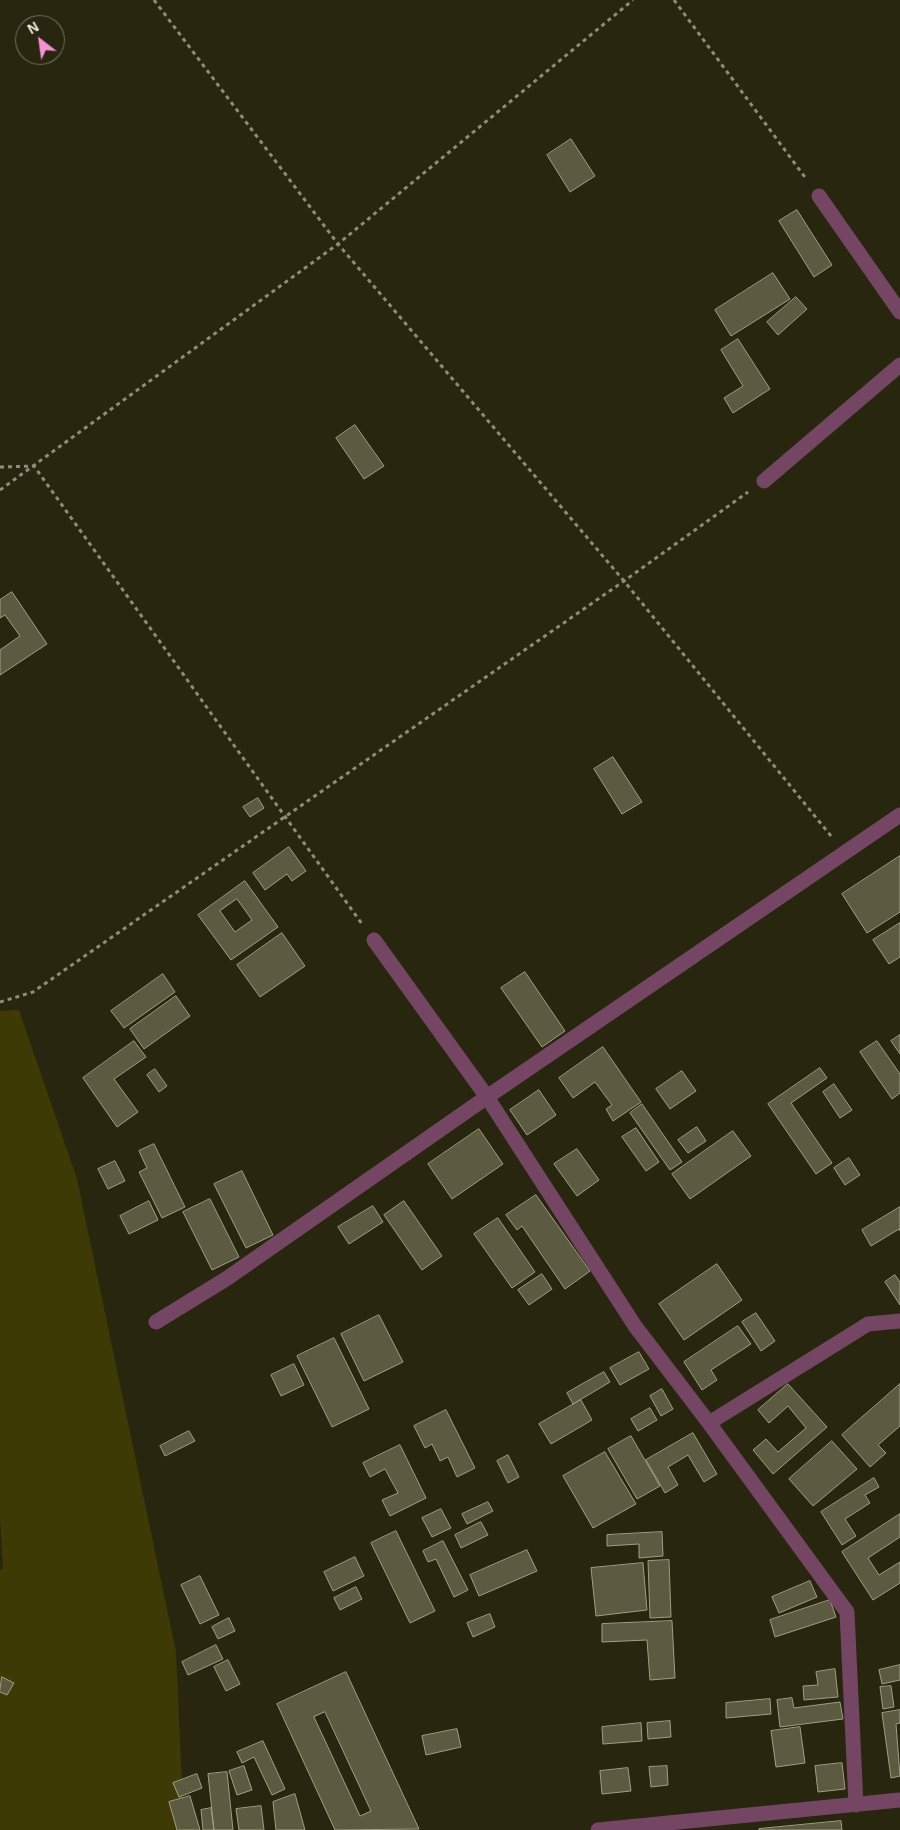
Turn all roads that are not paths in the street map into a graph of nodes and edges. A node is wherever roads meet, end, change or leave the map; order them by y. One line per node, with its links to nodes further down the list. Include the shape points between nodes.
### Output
1 (819, 196): 2 (street)
2 (900, 312)
3 (900, 365): 4 (street)
4 (764, 480)
5 (900, 815): 7 (street)
6 (374, 940): 7 (street)
7 (487, 1097): 9 (street, via 226,1279); 10 (street, via 635,1326)
8 (900, 1321): 10 (street, via 868,1324)
9 (156, 1322)
10 (709, 1423): 12 (street, via 847,1612)
11 (900, 1800): 12 (street)
12 (856, 1805): 13 (street)
13 (598, 1830)

